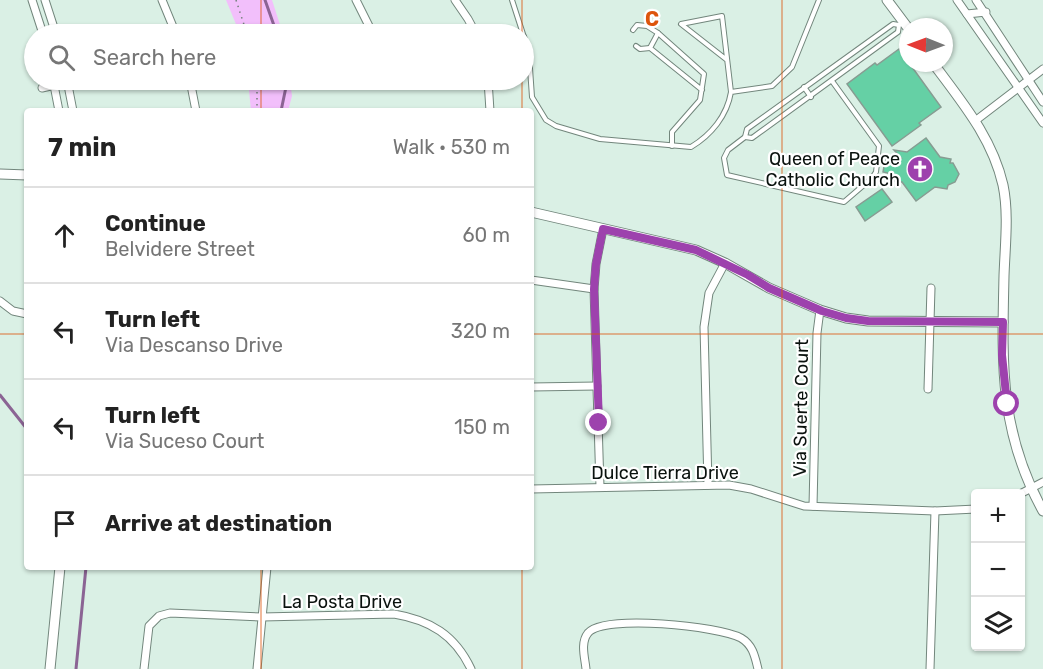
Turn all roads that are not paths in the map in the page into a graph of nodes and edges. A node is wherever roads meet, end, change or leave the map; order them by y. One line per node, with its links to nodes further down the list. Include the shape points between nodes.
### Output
1 (32, 0): 14 (street)
2 (45, 0): 15 (street)
3 (162, 0): 16 (street)
4 (356, 0): 17 (street)
5 (455, 0): 18 (street)
6 (512, 0): 19 (lane)
7 (819, 0): 39 (lane, via 792,67 771,86)
8 (887, 0): 13 (street)
9 (957, 0): 12 (street)
10 (976, 0): 11 (street)
11 (986, 12): 12 (street); 30 (street)
12 (967, 14): 32 (street)
13 (899, 19)
14 (40, 24)
15 (53, 24)
16 (172, 24)
17 (368, 24)
18 (471, 24)
19 (520, 24)
20 (899, 25): 31 (lane, via 893,24)
21 (633, 30): 23 (lane, via 647,26)
22 (899, 31): 29 (lane)
23 (658, 33): 25 (lane); 38 (lane, via 704,74)
24 (636, 46): 25 (lane)
25 (650, 48): 38 (lane)
26 (727, 60): 26 (lane, via 723,15 681,24 709,45); 39 (lane)
27 (940, 72): 48 (street)
28 (1042, 72): 30 (street)
29 (832, 81): 40 (lane); 50 (lane, via 879,146 876,172 844,202 727,175 724,158)
30 (1029, 81): 32 (street); 41 (street)
31 (804, 87): 40 (lane); 46 (lane)
32 (1020, 88): 48 (street); 49 (street)
33 (55, 90): 42 (street)
34 (70, 90): 43 (street)
35 (192, 90): 44 (street)
36 (489, 90): 45 (street)
37 (532, 90): 51 (lane, via 546,120 555,126 600,139)
38 (702, 90): 51 (lane, via 700,100 672,132)
39 (731, 92): 51 (lane, via 729,105 711,133 691,147)
40 (811, 96): 47 (lane)
41 (1043, 102)
42 (58, 108)
43 (72, 108)
44 (195, 108)
45 (490, 108)
46 (773, 110): 47 (lane); 50 (lane, via 747,129)
47 (781, 118): 50 (lane, via 752,138)
48 (975, 121): 64 (street, via 996,160 1003,186)
49 (1043, 123)
50 (746, 136)
51 (672, 146)
52 (0, 174): 53 (street)
53 (24, 175)
54 (534, 213): 55 (street)
55 (603, 229): 56 (street, via 686,247); 59 (street)
56 (725, 263): 61 (street); 69 (street, via 709,292 704,327)
57 (534, 280): 59 (street)
58 (931, 288): 63 (street)
59 (594, 289): 65 (street)
60 (0, 302): 62 (street)
61 (820, 310): 63 (street, via 868,321); 74 (street, Via Suerte Court)
62 (24, 313)
63 (930, 322): 64 (street); 67 (street)
64 (1003, 322): 71 (street, via 1007,404)
65 (597, 386): 66 (street); 70 (street)
66 (534, 387)
67 (928, 389)
68 (1043, 482): 71 (street)
69 (708, 485): 70 (street, Dulce Tierra Drive); 74 (street, Dulce Tierra Drive, via 751,489)
70 (600, 487): 72 (street, Dulce Tierra Drive)
71 (1031, 488): 73 (street); 77 (street)
72 (534, 489)
73 (1025, 491)
74 (813, 506): 76 (street, Dulce Tierra Drive)
75 (971, 509): 76 (street, Dulce Tierra Drive)
76 (935, 511): 87 (street)
77 (1043, 511)
78 (60, 570): 81 (street)
79 (267, 570): 80 (street)
80 (262, 617): 82 (street, La Posta Drive, via 178,612 159,616 149,626); 83 (street); 84 (street, La Posta Drive, via 412,617 449,637)
81 (50, 669)
82 (144, 669)
83 (257, 669)
84 (471, 669)
85 (586, 669): 86 (street, via 584,642 597,627 670,624 704,628 741,639 752,649)
86 (758, 669)
87 (930, 669)

